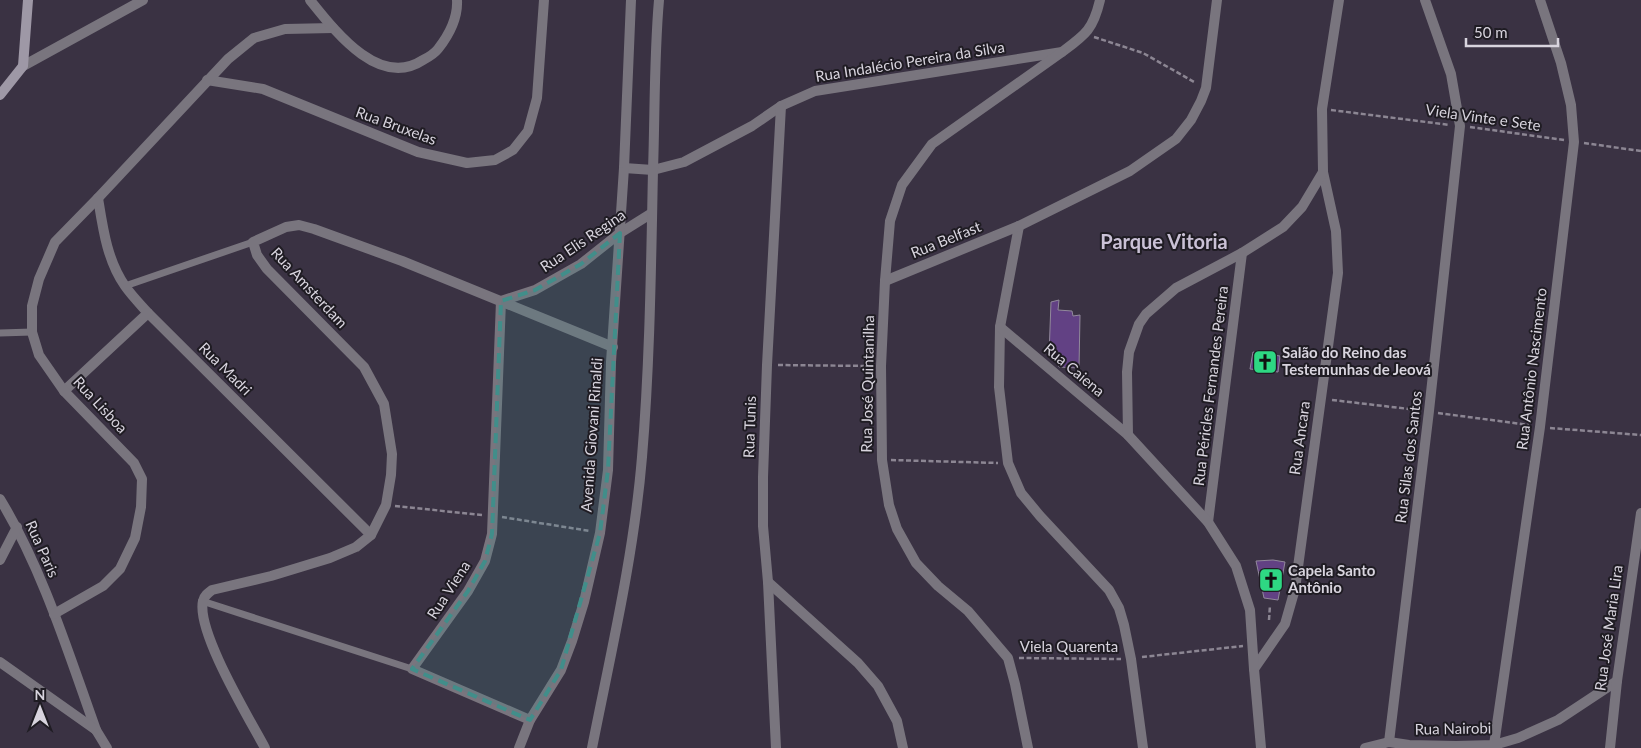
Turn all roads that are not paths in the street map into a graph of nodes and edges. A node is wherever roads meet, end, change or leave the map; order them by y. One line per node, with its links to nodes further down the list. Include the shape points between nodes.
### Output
1 (28, 0): 15 (main road)
2 (143, 0): 15 (street)
3 (310, 0): 13 (street)
4 (457, 0): 13 (street, via 458,9 448,36 436,52 413,67 395,69 375,63 348,44)
5 (544, 0): 16 (street, Rua Bruxelas, via 537,98 528,130 514,150 495,160 467,163 418,152 263,89)
6 (631, 0): 19 (street, Avenida Giovani Rinaldi)
7 (659, 0): 20 (street)
8 (1100, 0): 14 (street, Rua Indalécio Pereira da Silva, via 1096,17 1086,34)
9 (1217, 0): 24 (street, Rua Belfast, via 1206,88 1191,120 1176,139 1130,171)
10 (1339, 0): 21 (street, Rua Ancara, via 1322,109)
11 (1425, 0): 54 (street, Rua Silas dos Santos, via 1450,74 1460,126)
12 (1540, 0): 55 (street, Rua Antônio Nascimento, via 1561,63 1571,105 1574,142 1540,427)
13 (333, 28): 16 (street, Rua Lisboa, via 285,29 254,38)
14 (1062, 52): 18 (street, Rua Indalécio Pereira da Silva, via 815,92); 28 (street, Rua José Quintanilha, via 932,144 902,185 890,221)
15 (23, 66): 17 (main road)
16 (207, 80): 22 (street, Rua Lisboa)
17 (0, 96)
18 (781, 106): 20 (street, Rua Indalécio Pereira da Silva, via 752,126 684,162); 45 (street, Rua Tunis, via 766,365 763,526)
19 (624, 168): 20 (street); 25 (street, Avenida Giovani Rinaldi)
20 (653, 170): 23 (street)
21 (1324, 172): 27 (street, via 1302,207 1283,227); 50 (street, Rua Ancara, via 1336,231 1338,273 1295,589 1284,624)
22 (98, 198): 29 (street, Rua Madri, via 106,244); 33 (street, Rua Lisboa, via 55,242 38,279 32,306)
23 (652, 213): 25 (street, Rua Elis Regina); 59 (street, via 648,366 637,509)
24 (1019, 226): 28 (street, Rua Belfast); 32 (street)
25 (620, 233): 30 (street, Rua Elis Regina, via 581,264 535,290); 35 (street, Avenida Giovani Rinaldi)
26 (253, 242): 29 (lane); 30 (street, Rua Amsterdam, via 286,227 299,225 402,261); 42 (street, Rua Amsterdam, via 267,269 364,367 384,404 392,454 391,475 386,505)
27 (1242, 253): 37 (street, via 1176,288 1139,324 1129,352 1127,372); 40 (street, Rua Péricles Fernandes Pereira)
28 (885, 281): 62 (street, Rua José Quintanilha, via 881,366 882,460 888,504 897,529 916,563 968,611 1008,658)
29 (125, 286): 31 (street, Rua Madri)
30 (501, 302): 35 (street, Rua Amsterdam); 49 (street, Rua Viena, via 492,534 485,560 468,591)
31 (148, 313): 36 (street); 42 (street, Rua Madri)
32 (1000, 327): 37 (street, Rua Caiena); 63 (street, via 999,387 1008,463 1022,493 1109,590 1118,608 1131,659)
33 (32, 332): 34 (lane); 36 (street, Rua Lisboa, via 38,355)
34 (0, 333)
35 (613, 347): 52 (street, Avenida Giovani Rinaldi, via 608,470 598,541 584,602 561,670)
36 (64, 391): 47 (street, Rua Lisboa, via 134,463 142,478 141,507 135,538 120,569 103,586)
37 (1128, 435): 40 (street, Rua Caiena)
38 (0, 499): 41 (street, Rua Paris)
39 (1641, 513): 44 (street, Rua José Maria Lira)
40 (1208, 522): 50 (street, Rua Caiena, via 1236,566 1250,610)
41 (17, 527): 43 (street); 47 (street, Rua Paris)
42 (371, 535): 46 (street, Rua Amsterdam, via 356,548 330,558 212,590)
43 (0, 560)
44 (1637, 564): 51 (street, Rua José Maria Lira)
45 (768, 582): 60 (street, Rua Tunis); 61 (street, via 873,680 897,721)
46 (202, 602): 49 (lane); 57 (street, via 202,615 213,650)
47 (54, 614): 53 (street, Rua Paris)
48 (0, 662): 53 (street)
49 (412, 669): 52 (street)
50 (1254, 669): 64 (street, Rua Caiena)
51 (1616, 681): 55 (street, Rua Nairobi, via 1558,720); 66 (street, Rua José Maria Lira)
52 (530, 720): 58 (street, Avenida Giovani Rinaldi)
53 (96, 730): 56 (street)
54 (1389, 742): 55 (street, Rua Nairobi); 65 (street, Rua Nairobi)
55 (1494, 745)
56 (107, 748)
57 (265, 748)
58 (519, 748)
59 (592, 748)
60 (776, 748)
61 (903, 748)
62 (1028, 748)
63 (1143, 748)
64 (1262, 748)
65 (1365, 748)
66 (1610, 748)

